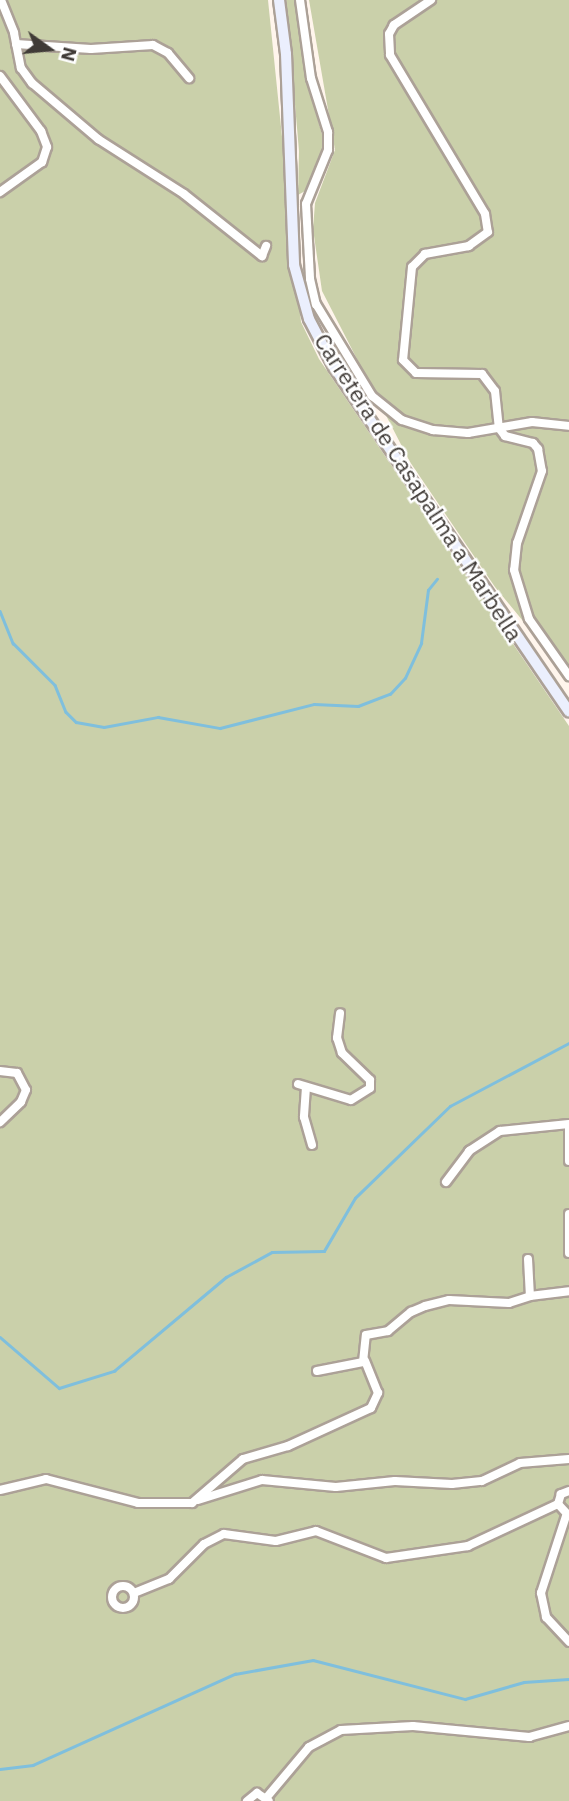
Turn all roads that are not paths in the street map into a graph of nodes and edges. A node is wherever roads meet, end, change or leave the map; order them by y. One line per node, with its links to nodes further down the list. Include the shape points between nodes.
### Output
1 (1, 0): 5 (street)
2 (279, 0): 13 (main road, Carretera de Casapalma a Marbella, via 289,102 294,265 309,319 334,366)
3 (300, 0): 11 (street, via 311,78 328,132 328,149 309,191 305,213 316,304 372,396 402,420 445,431)
4 (431, 0): 11 (street, via 394,26 390,55 489,223 485,237 469,246 425,254 412,267 403,360 416,373 482,374 495,391)
5 (16, 44): 7 (street, via 91,49 153,45 168,53); 9 (street, via 21,68 32,83 98,139 184,194 262,256)
6 (0, 76): 8 (street, via 9,94 41,131 47,147 42,162)
7 (189, 78)
8 (0, 192)
9 (265, 246)
10 (569, 426): 11 (street, via 517,423)
11 (499, 428): 12 (street, via 505,436 533,443 542,459 540,485 517,543 514,570 529,619)
12 (569, 676)
13 (569, 712)
14 (340, 1013): 18 (street, via 337,1038 342,1053 371,1086 351,1100 302,1086)
15 (0, 1071): 16 (street, via 17,1073 26,1090 21,1102)
16 (0, 1122)
17 (569, 1125): 19 (street); 20 (street, via 500,1131 469,1151)
18 (312, 1145)
19 (569, 1161)
20 (446, 1182)
21 (569, 1214): 22 (street)
22 (569, 1253)
23 (528, 1259): 25 (street)
24 (569, 1291): 25 (street)
25 (530, 1296): 26 (street, via 509,1303 449,1300 411,1311 388,1331 365,1336)
26 (365, 1360): 27 (street); 31 (street, via 379,1394 371,1408 236,1463)
27 (317, 1371)
28 (569, 1459): 31 (street, via 520,1463 482,1480 452,1484 395,1481 336,1487 262,1480)
29 (0, 1490): 31 (street, via 46,1479 138,1503)
30 (569, 1491): 32 (street, via 561,1494)
31 (198, 1500)
32 (558, 1504): 33 (street); 34 (street, via 468,1546 386,1558 316,1531 276,1541 224,1534 204,1544 169,1579)
33 (567, 1516): 35 (street, via 541,1593 545,1617)
34 (134, 1593)
35 (569, 1642)
36 (569, 1727): 37 (street, via 529,1737 413,1726 341,1730 309,1746)
37 (268, 1799): 38 (street, via 257,1793)
38 (247, 1801)

